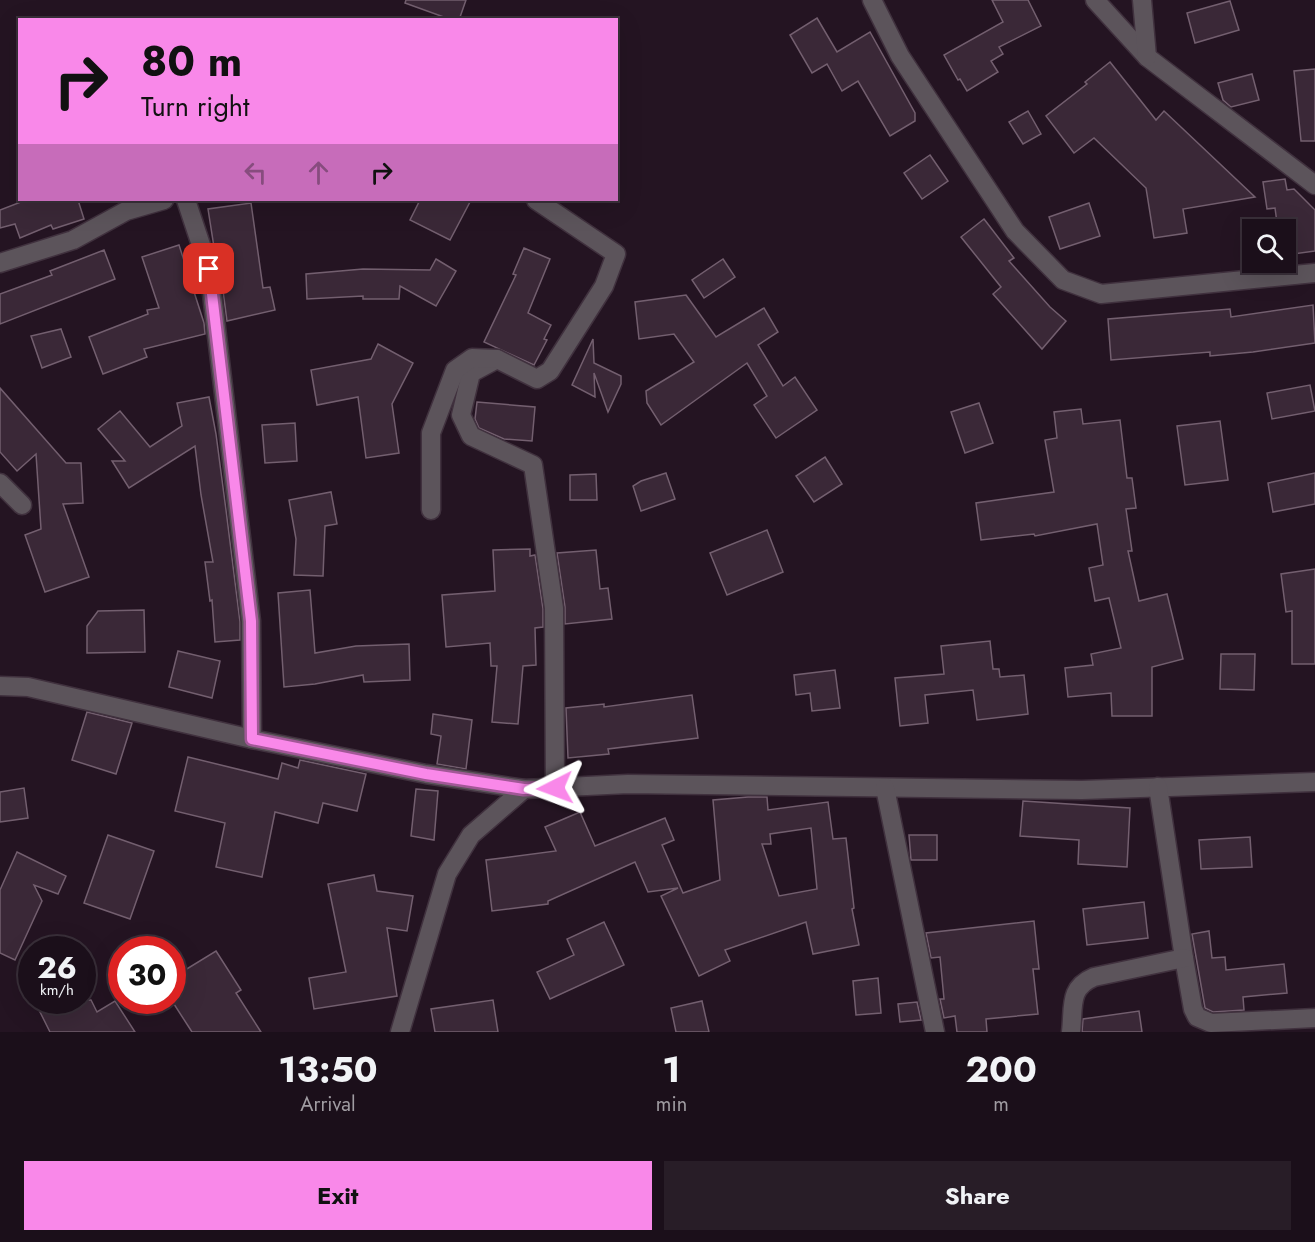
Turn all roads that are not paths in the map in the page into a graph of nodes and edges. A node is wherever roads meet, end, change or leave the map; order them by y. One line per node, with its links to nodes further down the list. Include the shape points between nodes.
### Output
1 (872, 0): 10 (street, via 900,56 1015,231 1063,280 1101,294)
2 (1095, 0): 4 (street)
3 (1142, 0): 4 (street)
4 (1147, 57): 5 (street)
5 (1315, 184)
6 (161, 201): 9 (street, via 126,211 73,240)
7 (186, 201): 16 (street, via 211,281 251,621)
8 (537, 201): 11 (street, via 616,254 604,286 550,371 537,379)
9 (0, 263)
10 (1315, 273)
11 (497, 359): 14 (street, via 472,358 455,370 431,433); 19 (street, via 471,373 461,415 471,435 533,465 554,608)
12 (0, 483): 13 (street)
13 (22, 505)
14 (431, 510)
15 (0, 686): 16 (street, via 28,687)
16 (252, 739): 21 (street)
17 (1315, 782): 18 (street)
18 (1158, 787): 20 (street); 22 (street)
19 (555, 788): 20 (street, via 628,784); 21 (street)
20 (885, 788): 25 (street)
21 (524, 789): 24 (street, via 471,835 447,874)
22 (1184, 958): 23 (street, via 1194,1009 1204,1022); 26 (street, via 1083,981 1076,989)
23 (1315, 1018)
24 (400, 1032)
25 (935, 1032)
26 (1071, 1032)

